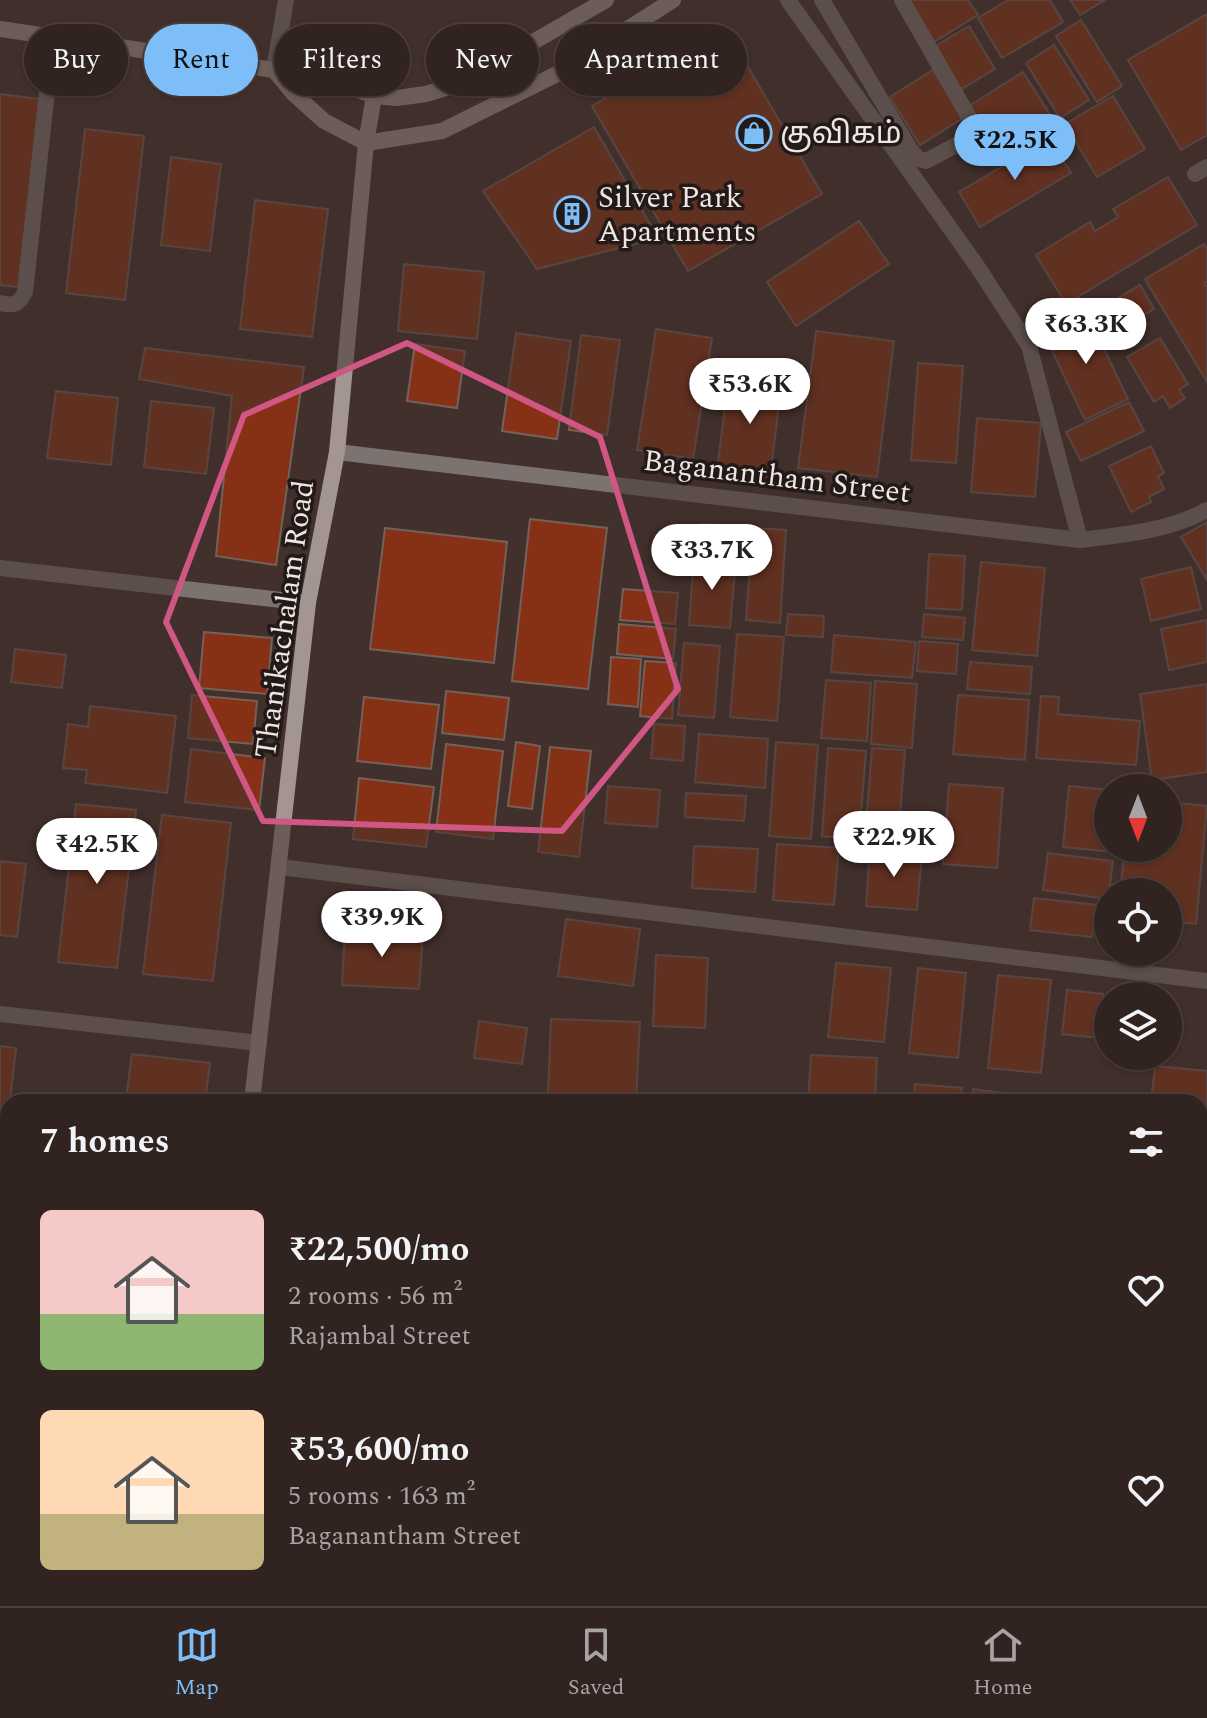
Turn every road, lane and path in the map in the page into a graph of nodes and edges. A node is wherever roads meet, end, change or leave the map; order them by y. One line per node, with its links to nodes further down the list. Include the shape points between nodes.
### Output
1 (286, 0): 7 (street)
2 (606, 0): 14 (main road, via 464,82 426,94)
3 (673, 0): 15 (main road, via 557,74 442,131)
4 (788, 0): 16 (street)
5 (822, 0): 16 (street)
6 (902, 0): 16 (street, via 974,126 973,136)
7 (282, 24)
8 (0, 29): 9 (main road)
9 (24, 33)
10 (128, 48): 11 (main road)
11 (274, 70)
12 (47, 96): 17 (street, via 25,292 12,305)
13 (296, 96): 15 (main road, via 324,121)
14 (374, 96): 15 (main road)
15 (366, 143): 18 (main road, Thanikachalam Road)
16 (912, 164): 20 (street, via 1029,346)
17 (0, 303)
18 (337, 452): 20 (street, Baganantham Street); 22 (main road, Thanikachalam Road)
19 (1207, 510): 20 (street, Baganantham Street, via 1137,533)
20 (1080, 540)
21 (0, 568): 22 (street)
22 (308, 603): 23 (main road, Thanikachalam Road)
23 (280, 867): 24 (street); 26 (main road, Thanikachalam Road)
24 (1207, 981)
25 (0, 1014): 26 (street)
26 (259, 1043): 27 (main road, Thanikachalam Road)
27 (253, 1094)

